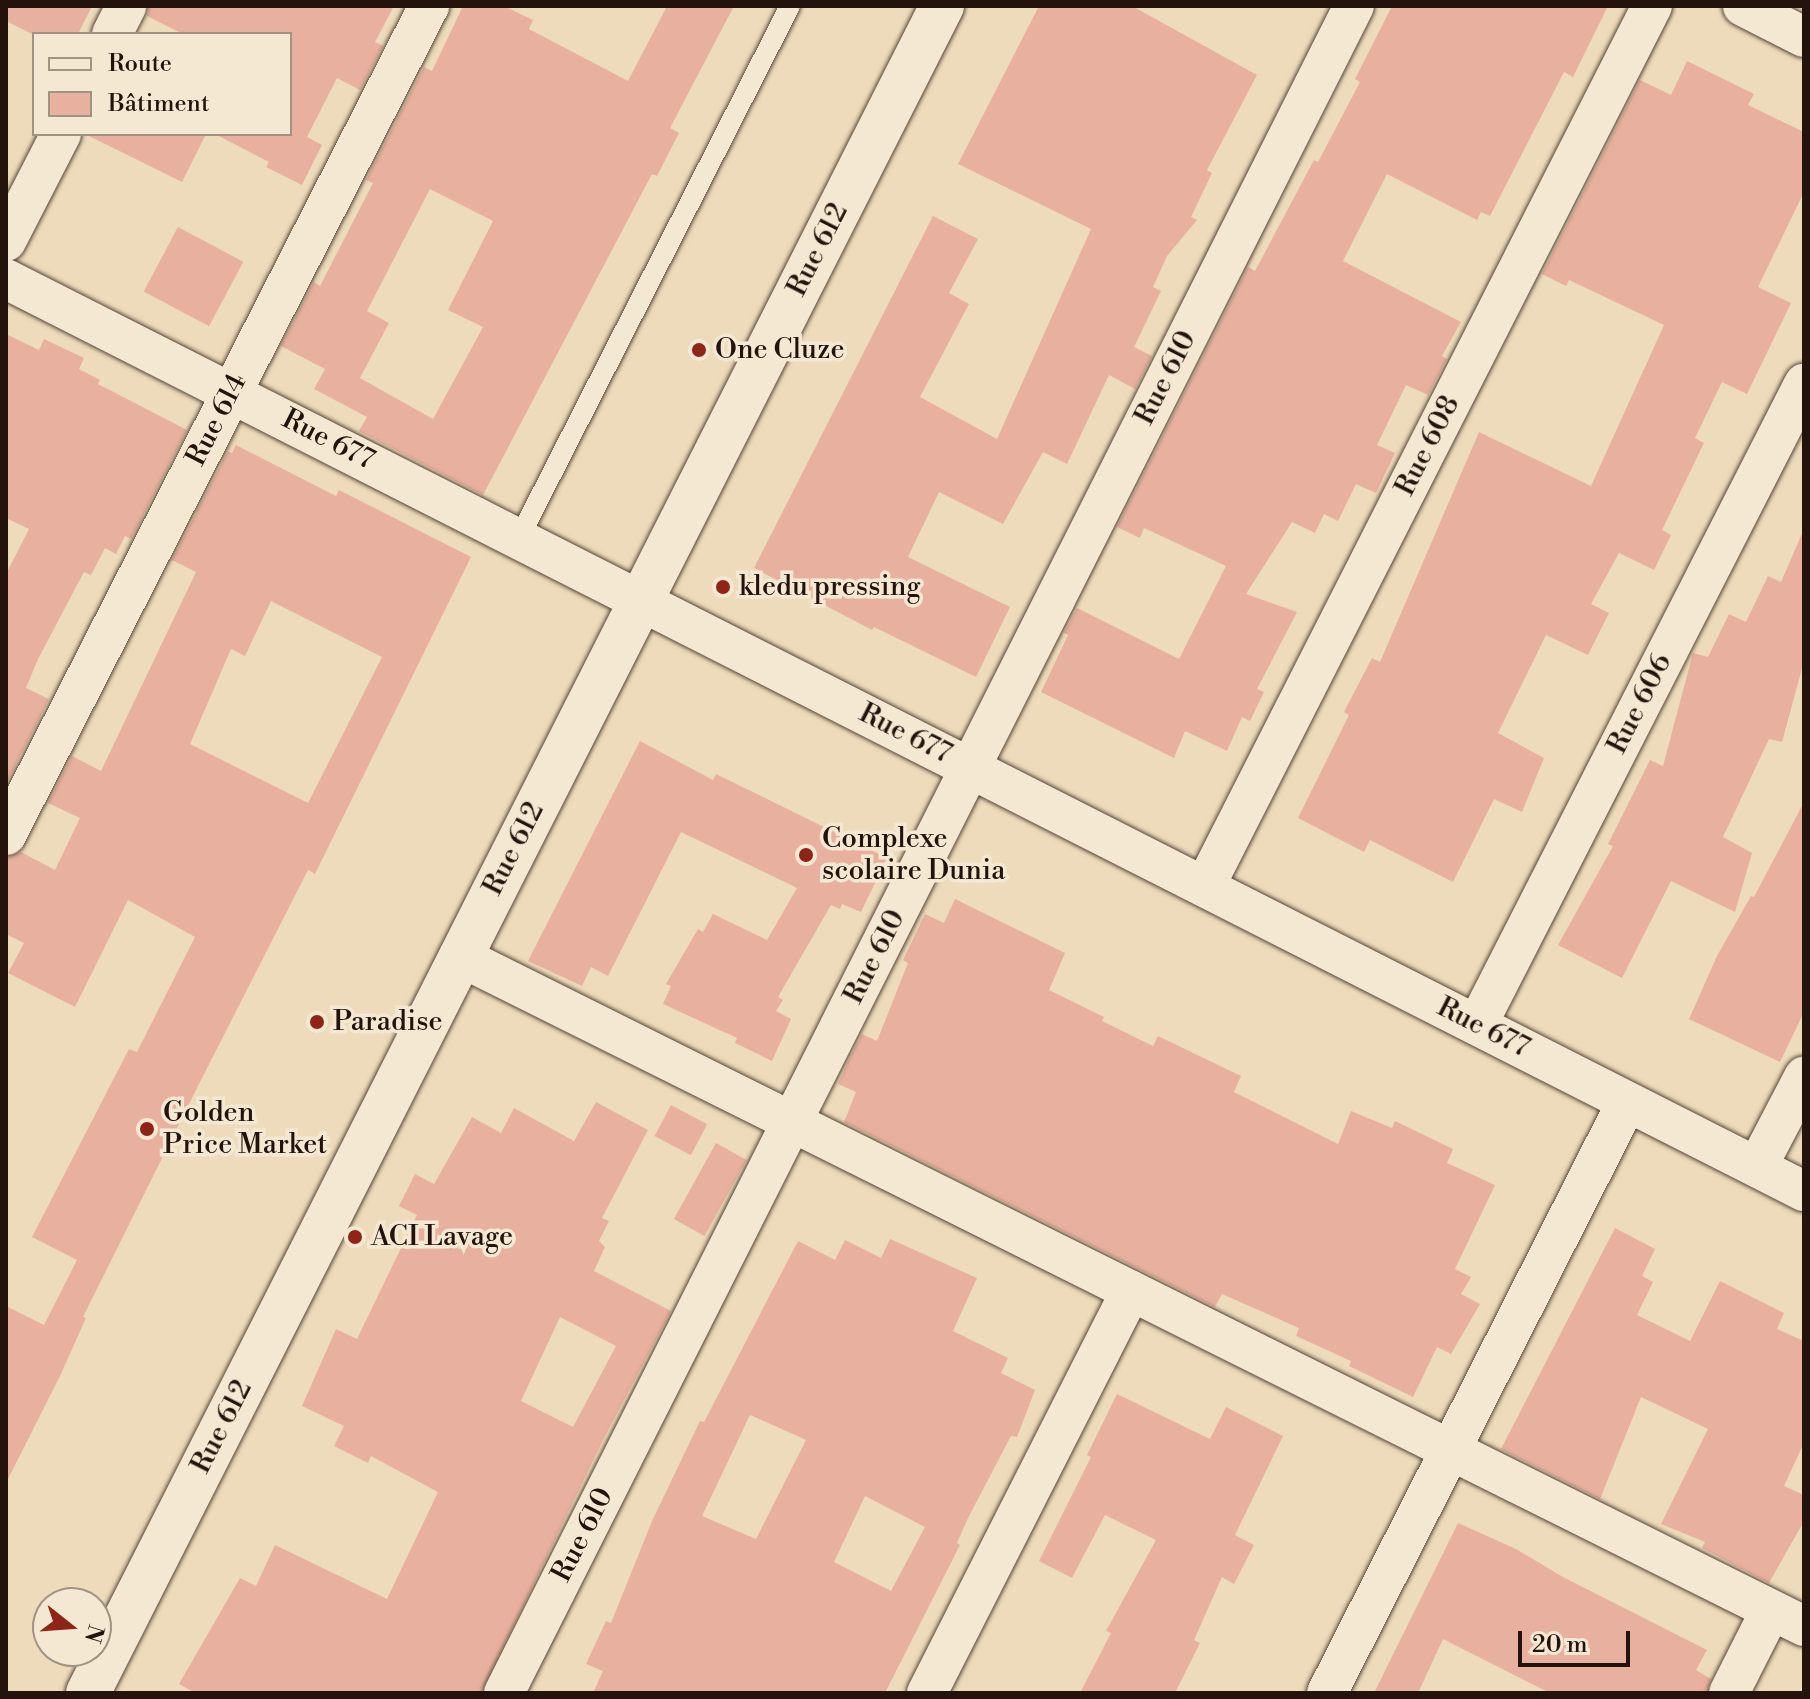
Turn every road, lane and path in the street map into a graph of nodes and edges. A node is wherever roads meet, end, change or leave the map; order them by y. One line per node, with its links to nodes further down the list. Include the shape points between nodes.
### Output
1 (126, 6): 8 (street)
2 (429, 6): 14 (street, Rue 614)
3 (790, 6): 15 (lane)
4 (942, 6): 16 (street, Rue 612)
5 (1354, 6): 17 (street, Rue 610)
6 (1652, 6): 19 (street, Rue 608)
7 (1743, 6): 9 (street)
8 (113, 32)
9 (1804, 37)
10 (60, 136): 11 (street)
11 (6, 241)
12 (6, 279): 14 (street, Rue 677)
13 (1804, 384): 21 (street, Rue 606)
14 (232, 392): 15 (street, Rue 677); 18 (street, Rue 614)
15 (519, 538): 16 (street, Rue 677)
16 (640, 599): 17 (street, Rue 677); 20 (street, Rue 612)
17 (970, 767): 19 (street, Rue 677); 24 (street, Rue 610)
18 (6, 835)
19 (1205, 886): 21 (street, Rue 677)
20 (459, 956): 24 (street); 30 (street, Rue 612)
21 (1477, 1025): 23 (street, Rue 677)
22 (1804, 1077): 25 (street)
23 (1627, 1102): 25 (street, Rue 677); 28 (street)
24 (792, 1122): 27 (street); 31 (street, Rue 610)
25 (1757, 1167): 26 (street, Rue 677)
26 (1804, 1191)
27 (1131, 1291): 28 (street); 32 (street)
28 (1451, 1449): 29 (street); 33 (street)
29 (1788, 1618): 34 (street)
30 (88, 1693)
31 (504, 1693)
32 (927, 1693)
33 (1327, 1693)
34 (1729, 1693)

